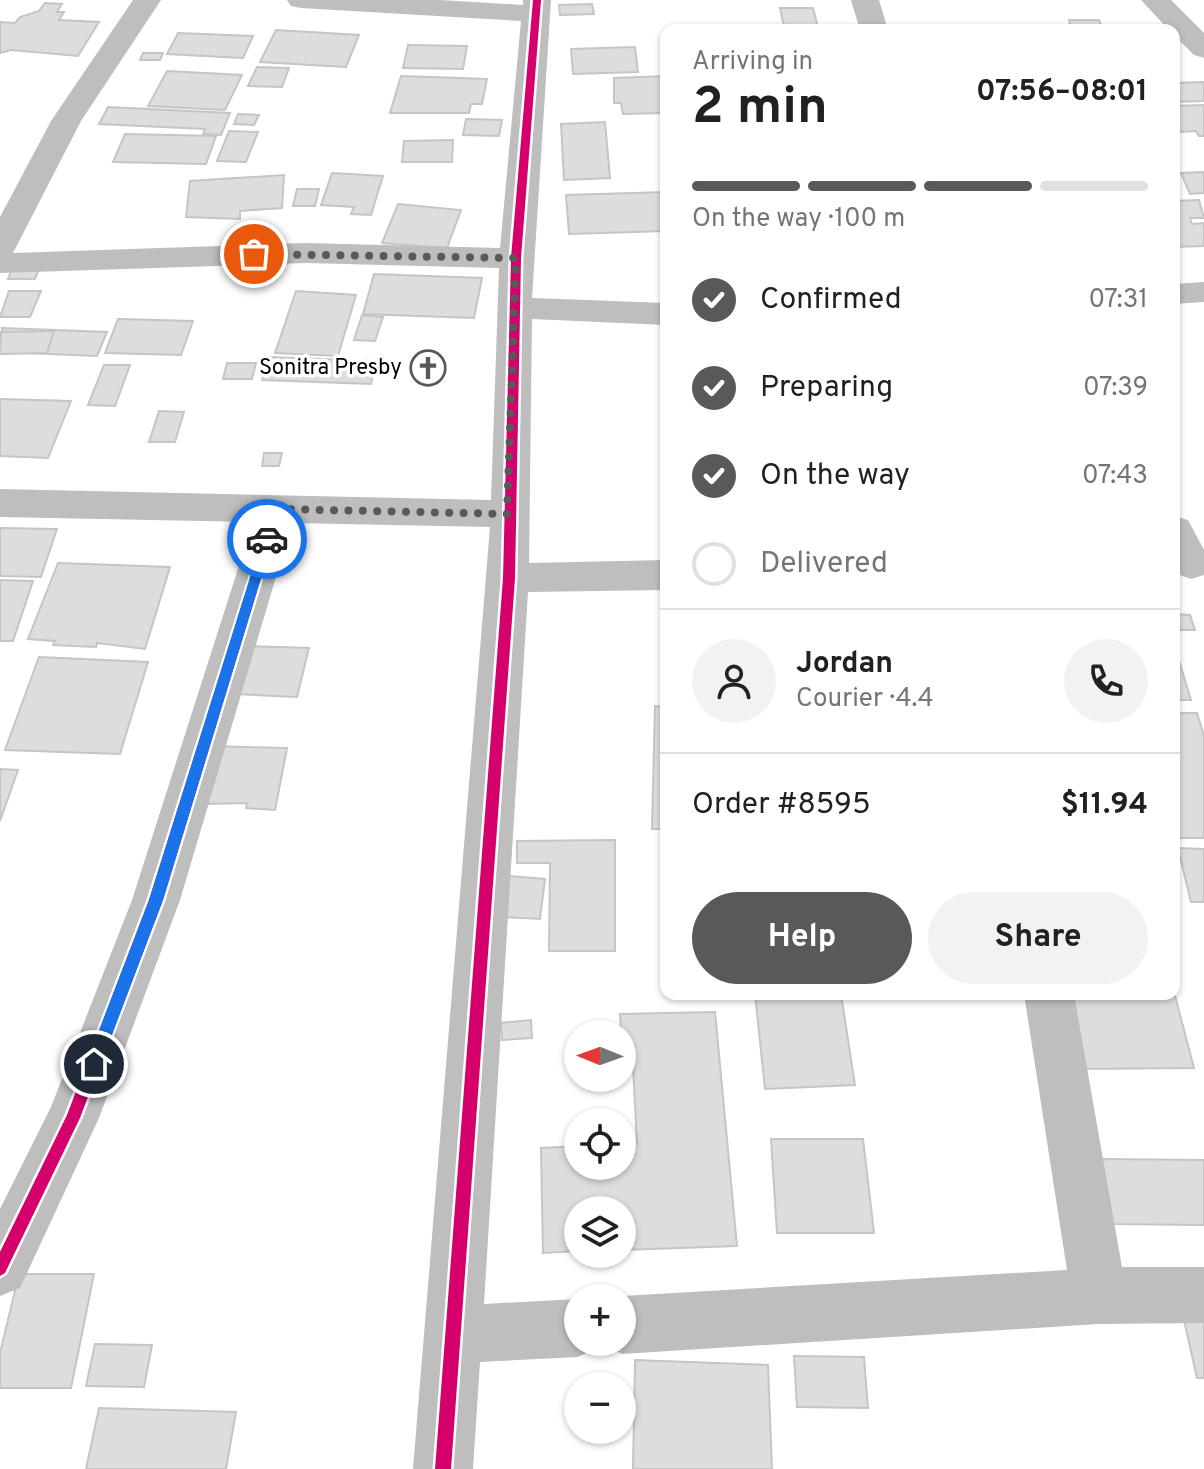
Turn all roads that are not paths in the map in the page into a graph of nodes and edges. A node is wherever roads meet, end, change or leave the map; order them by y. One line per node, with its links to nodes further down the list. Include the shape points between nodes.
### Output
1 (147, 0): 10 (street, via 66,121)
2 (301, 0): 5 (street)
3 (865, 0): 6 (street)
4 (1155, 0): 7 (street)
5 (537, 7): 11 (street)
6 (872, 24)
7 (1179, 24)
8 (1180, 25): 9 (street)
9 (1204, 49)
10 (0, 248)
11 (516, 258): 12 (street, via 306,253); 15 (street)
12 (0, 263)
13 (1204, 292): 14 (street)
14 (1180, 294)
15 (515, 308): 16 (street); 19 (street)
16 (660, 314)
17 (0, 503): 18 (street)
18 (277, 509): 19 (street); 23 (street, via 156,900 73,1118)
19 (507, 514): 21 (street)
20 (660, 575): 21 (street)
21 (509, 578): 28 (street)
22 (1050, 1000): 25 (street)
23 (0, 1268)
24 (1204, 1295): 25 (street)
25 (1099, 1296): 26 (street)
26 (636, 1324)
27 (564, 1329): 28 (street)
28 (451, 1335): 29 (street)
29 (443, 1469)

